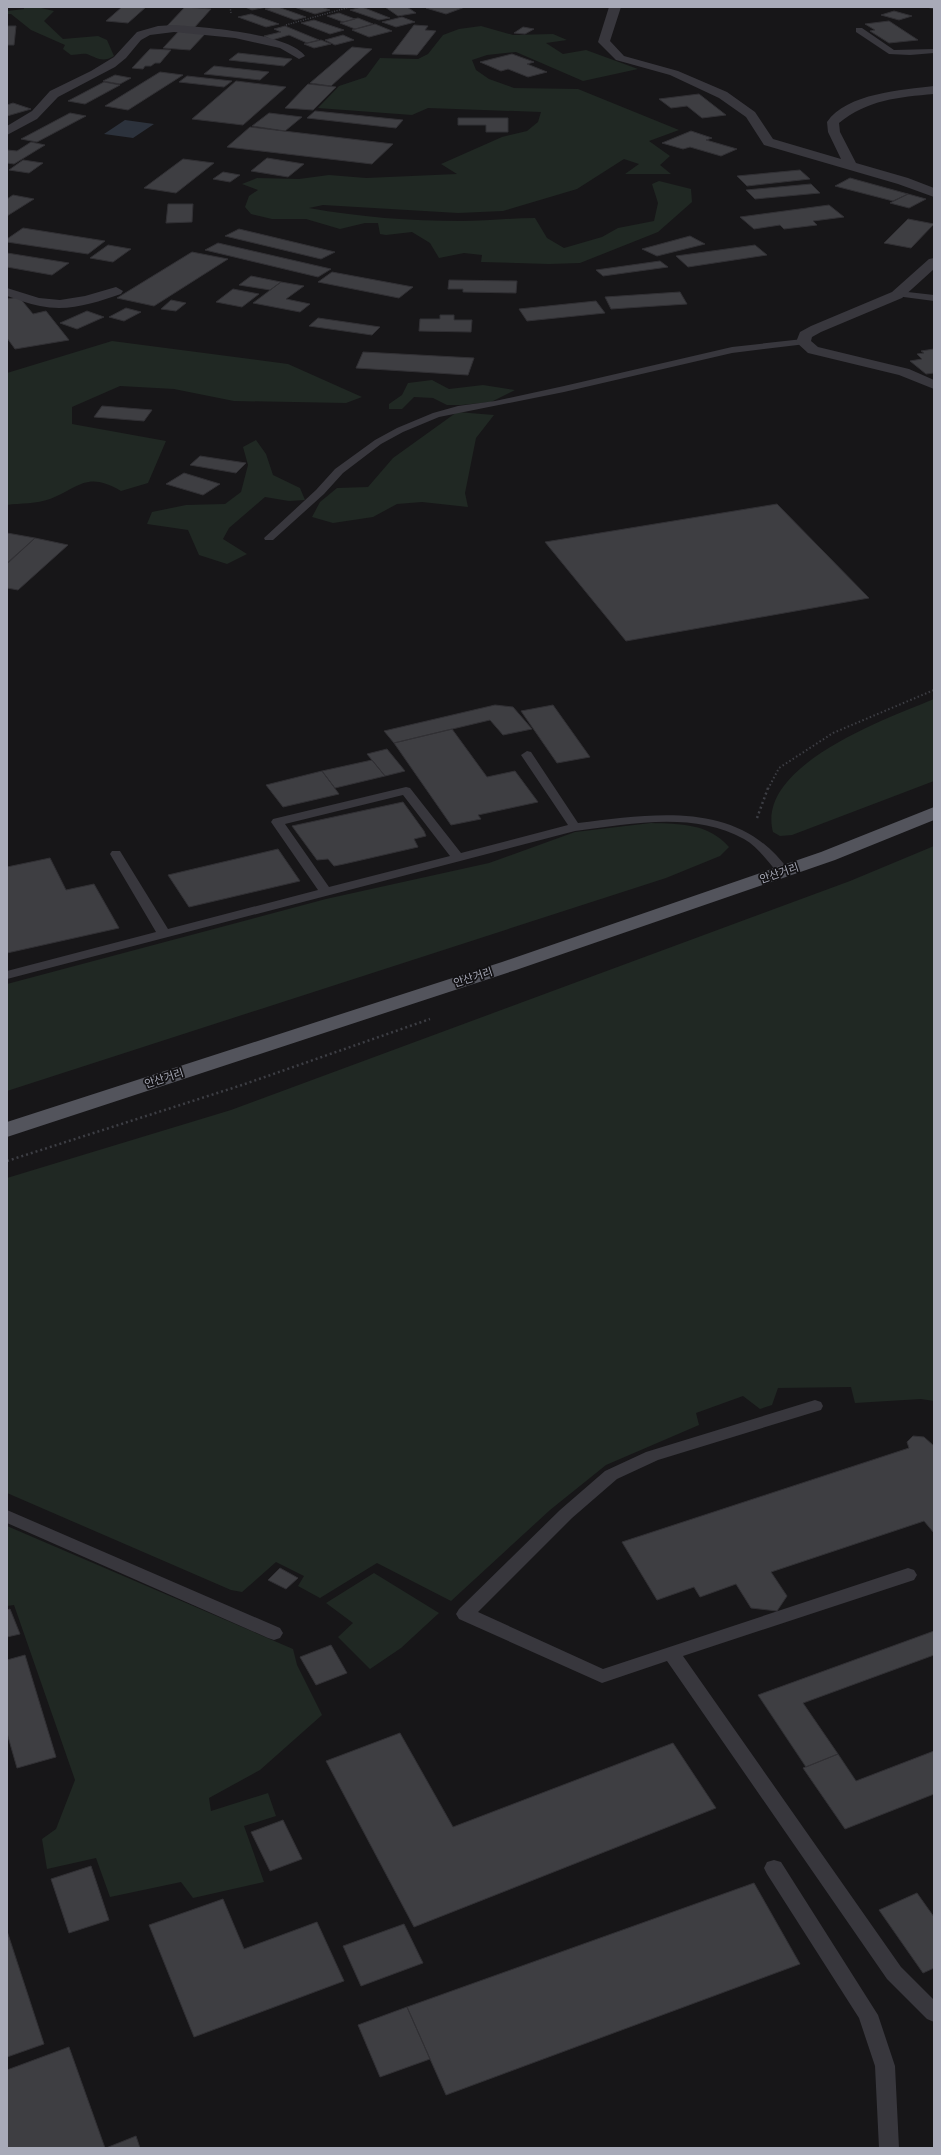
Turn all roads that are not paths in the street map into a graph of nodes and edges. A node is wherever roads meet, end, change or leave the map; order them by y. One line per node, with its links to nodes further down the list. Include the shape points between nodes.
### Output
1 (616, 7): 9 (street, via 604,42 620,58 674,72 723,95 751,115 768,142)
2 (927, 7): 3 (lane)
3 (934, 7)
4 (859, 30): 5 (lane, via 892,52)
5 (934, 51)
6 (299, 56): 8 (street, via 285,47 246,36 159,29 146,32 106,68 53,95 44,102 37,114)
7 (934, 90): 9 (street, via 879,96 840,114 833,122 834,132)
8 (7, 131)
9 (850, 166): 10 (street)
10 (934, 193)
11 (934, 262): 14 (street)
12 (116, 291): 13 (street, via 86,301 58,305 38,302)
13 (7, 292)
14 (899, 294): 15 (lane); 16 (street, via 815,329 805,335)
15 (934, 298)
16 (803, 342): 17 (street, via 813,350 904,372); 18 (lane, via 732,350 564,390 436,415 378,442 339,471 320,492)
17 (934, 385)
18 (269, 538)
19 (527, 756): 21 (lane)
20 (934, 813): 24 (main road, 안산거리, via 828,856)
21 (575, 827): 23 (lane); 24 (lane, via 657,818 684,818 729,828 750,838)
22 (116, 854): 26 (lane)
23 (457, 856): 25 (lane); 25 (lane, via 406,791 277,822)
24 (783, 871): 28 (main road, 안산거리, via 509,966)
25 (325, 891): 26 (lane)
26 (164, 934): 27 (lane)
27 (7, 976)
28 (7, 1130)
29 (814, 1406): 33 (lane, via 652,1456 611,1475 566,1514 465,1614 602,1676)
30 (7, 1516): 32 (lane)
31 (908, 1574): 33 (lane)
32 (274, 1633)
33 (671, 1653): 35 (lane, via 894,1973)
34 (774, 1868): 36 (lane, via 868,2015 884,2066)
35 (934, 2013)
36 (889, 2148)

